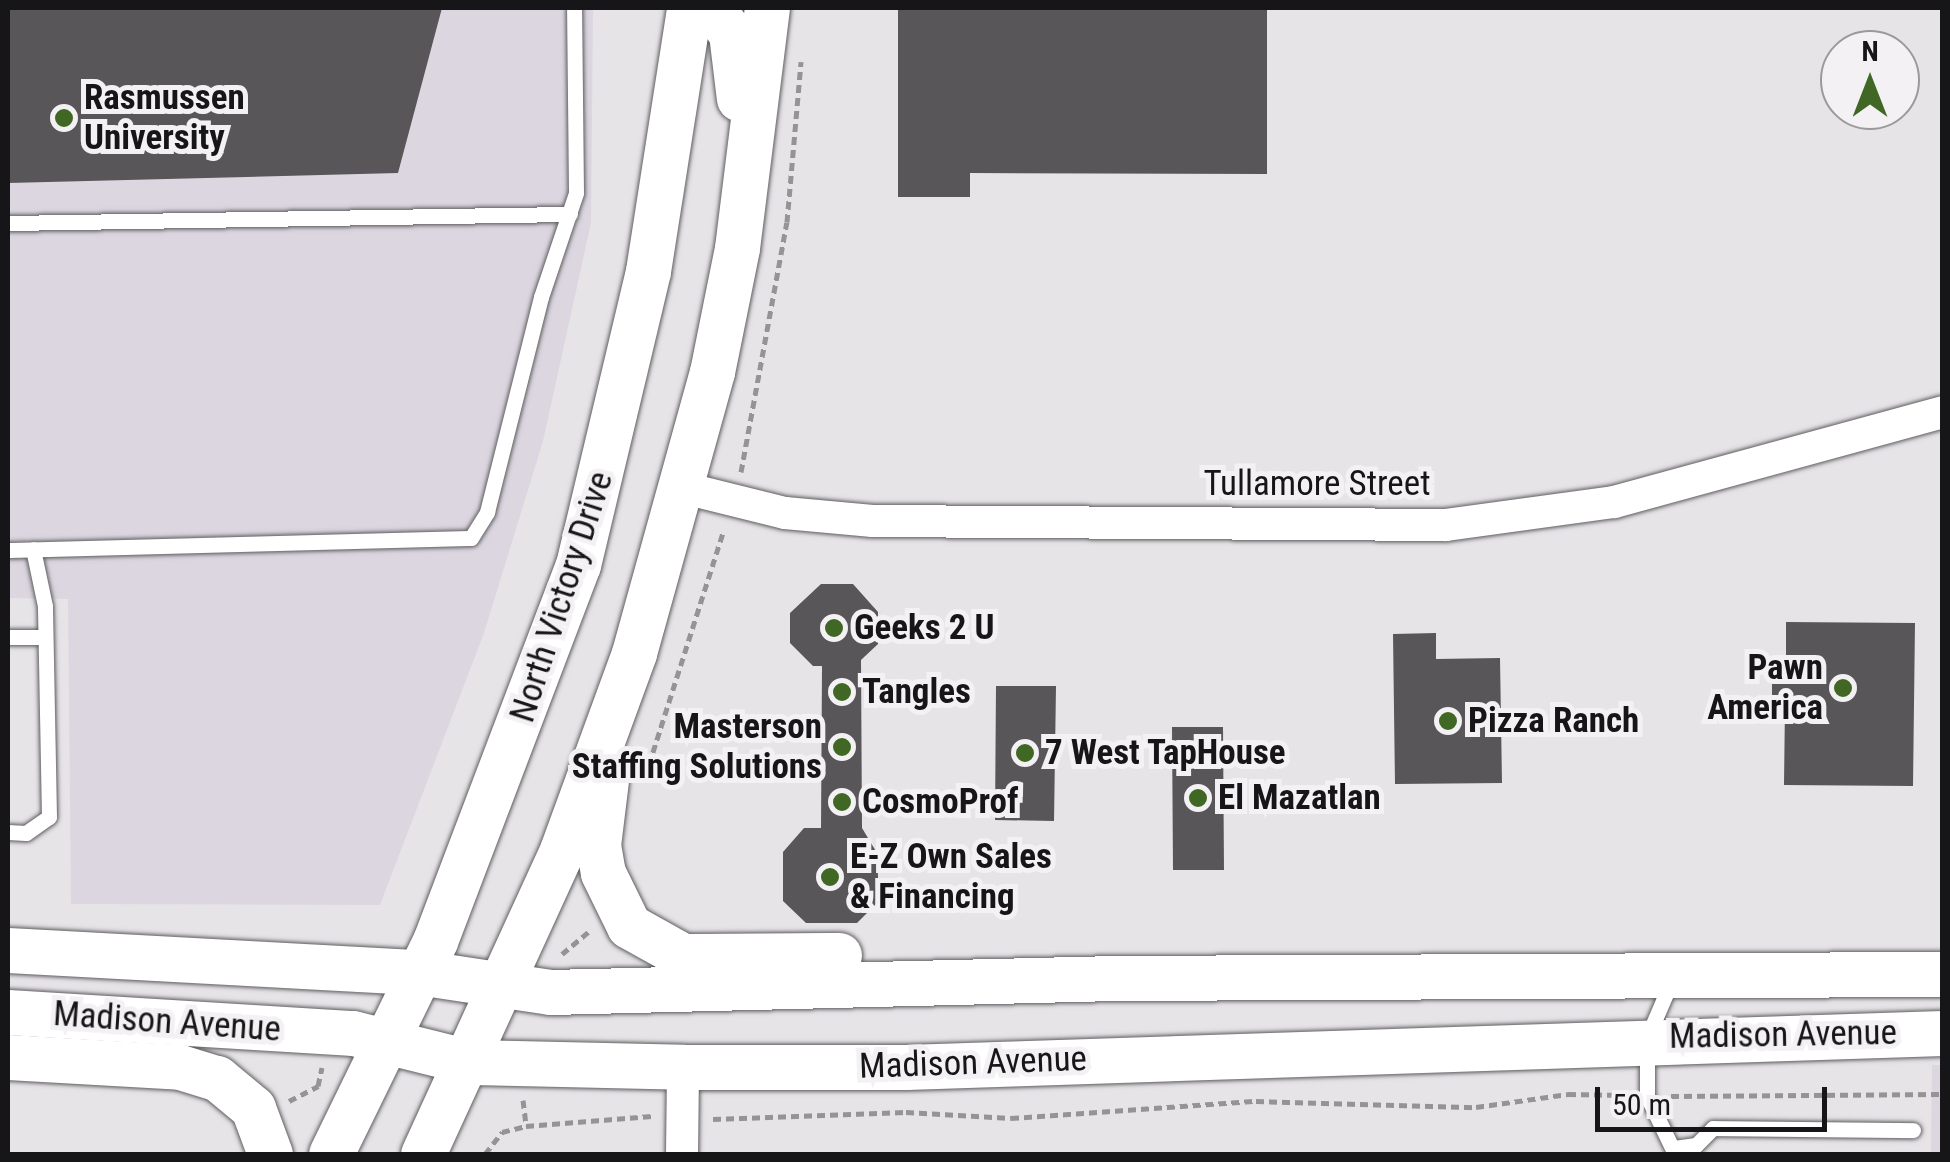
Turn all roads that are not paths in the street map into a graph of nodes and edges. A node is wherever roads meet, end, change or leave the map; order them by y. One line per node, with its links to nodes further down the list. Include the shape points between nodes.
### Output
1 (574, 8): 5 (lane, via 576,193)
2 (688, 8): 17 (main road, North Victory Drive, via 648,272 578,565 520,728)
3 (712, 8): 7 (main road, via 731,33 740,95)
4 (767, 8): 7 (main road)
5 (570, 214): 6 (lane); 10 (lane, via 487,512 471,538)
6 (8, 223)
7 (721, 326): 9 (main road)
8 (1942, 412): 9 (street, Tullamore Street, via 1614,502 1446,525 873,520 785,513)
9 (680, 487): 14 (main road)
10 (33, 549): 11 (lane); 12 (lane)
11 (8, 550)
12 (45, 637): 13 (lane); 15 (lane, via 49,816 26,832)
13 (8, 638)
14 (634, 653): 20 (main road, via 598,846 618,911 649,941 682,956 948,954); 21 (main road, via 562,850)
15 (8, 832)
16 (8, 950): 17 (main road, Madison Avenue)
17 (418, 972): 21 (main road, Madison Avenue); 25 (main road, North Victory Drive)
18 (1675, 974): 19 (main road, Madison Avenue); 20 (main road, Madison Avenue); 24 (lane)
19 (1942, 974)
20 (1114, 978): 21 (main road, Madison Avenue)
21 (501, 989): 27 (main road)
22 (8, 1012): 25 (main road, Madison Avenue, via 353,1033)
23 (1942, 1033): 24 (main road, Madison Avenue)
24 (1647, 1038): 28 (main road, Madison Avenue, via 906,1067); 30 (lane, via 1647,1096)
25 (386, 1042): 27 (main road, Madison Avenue); 32 (main road, North Victory Drive)
26 (8, 1057): 31 (main road, via 180,1067 217,1078 253,1108)
27 (469, 1062): 28 (main road, Madison Avenue); 33 (main road)
28 (683, 1067): 34 (street)
29 (1913, 1130): 30 (lane, via 1713,1128 1696,1145)
30 (1675, 1151)
31 (270, 1154)
32 (332, 1154)
33 (423, 1154)
34 (682, 1154)

